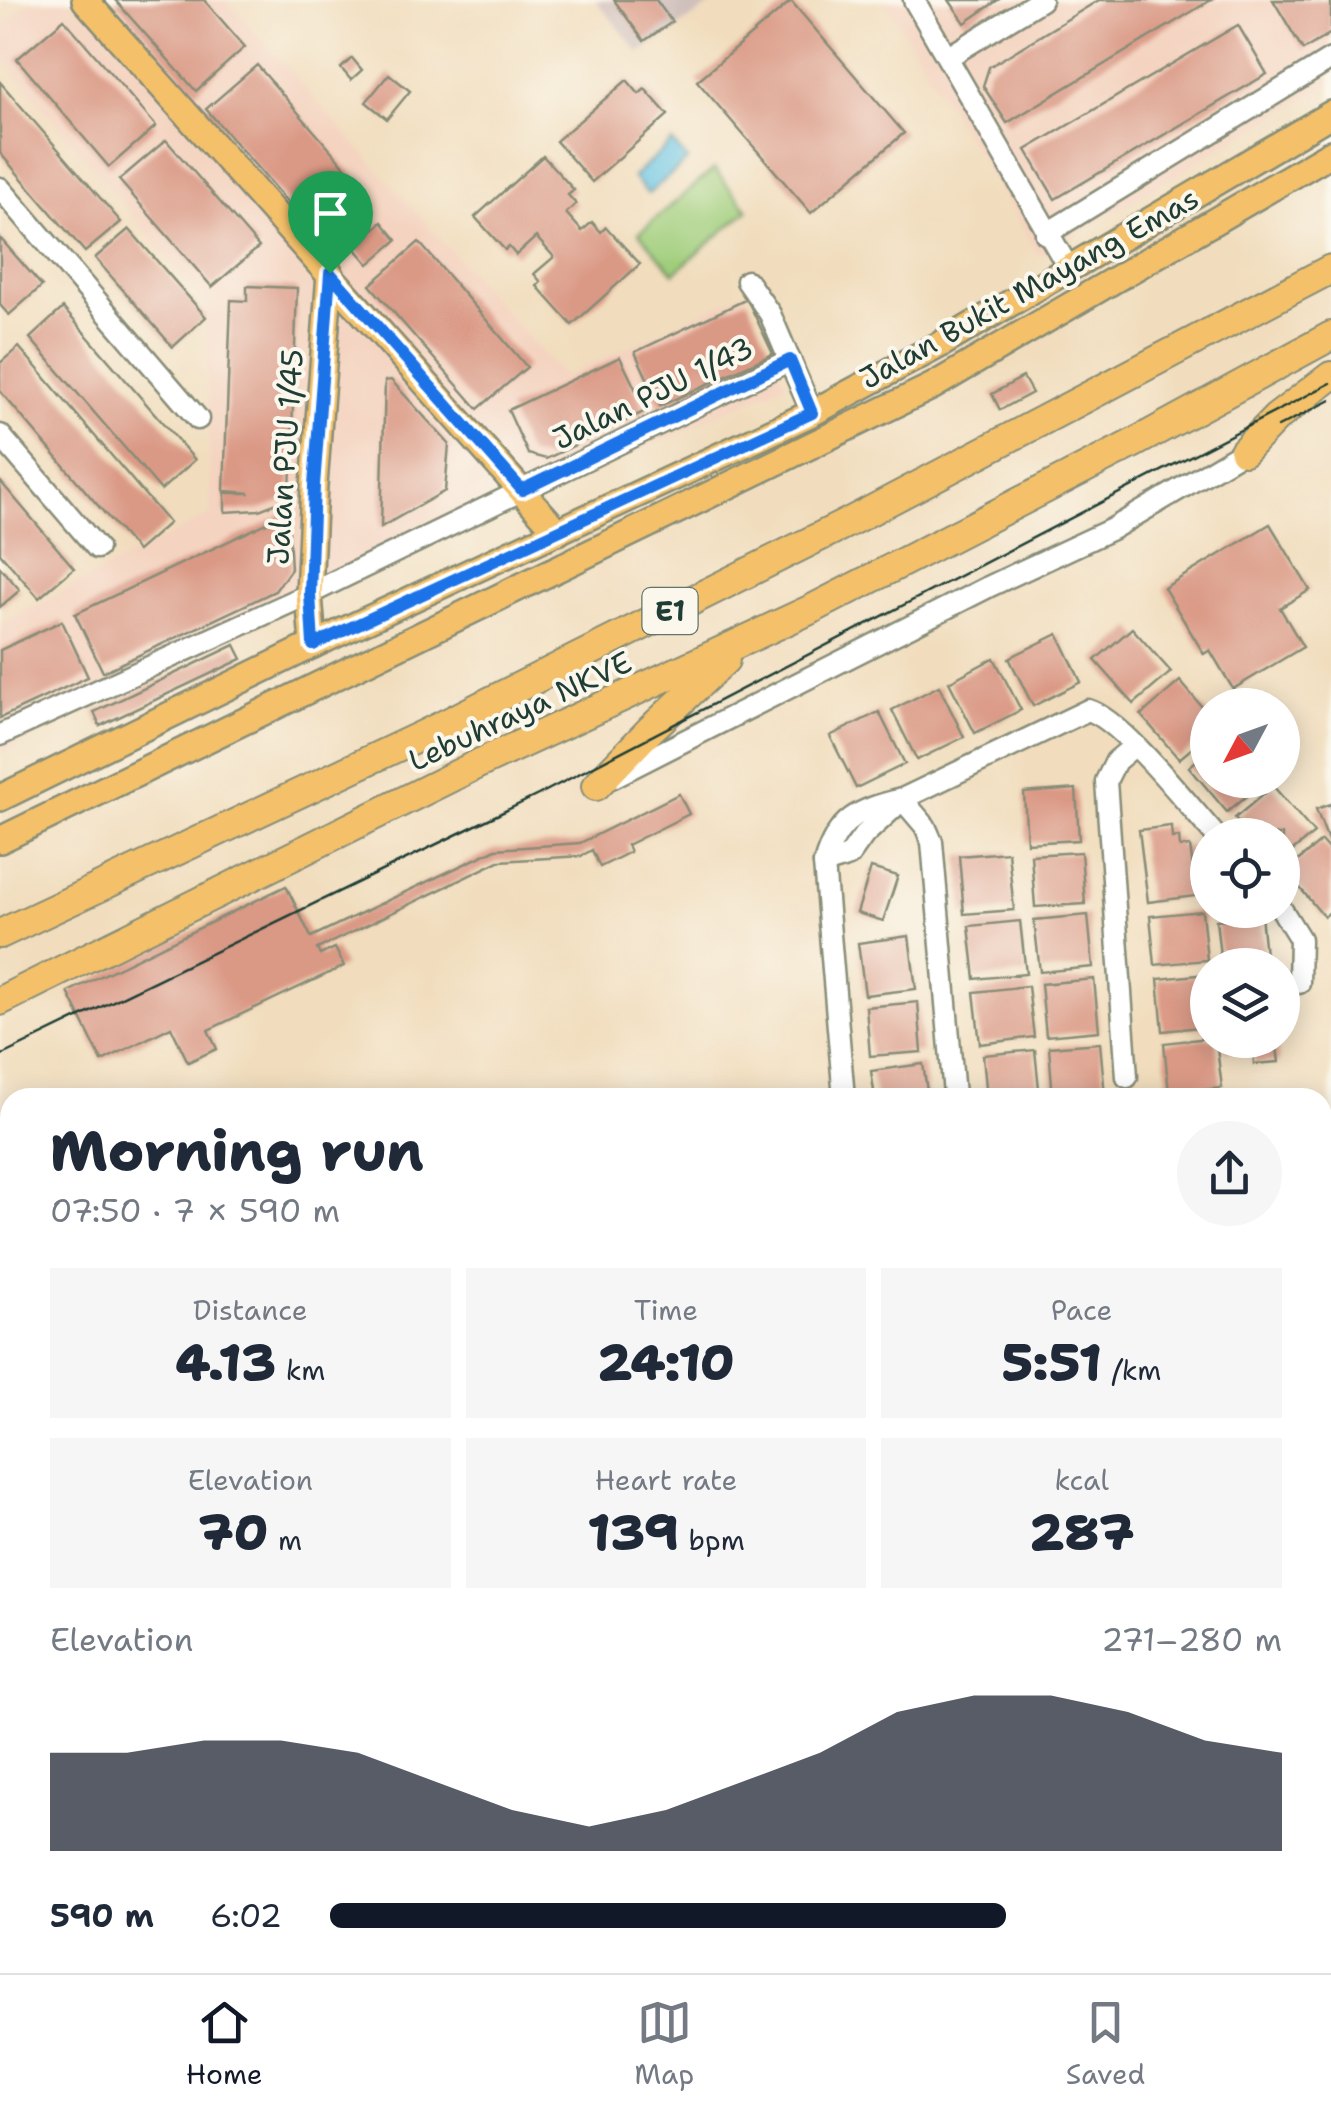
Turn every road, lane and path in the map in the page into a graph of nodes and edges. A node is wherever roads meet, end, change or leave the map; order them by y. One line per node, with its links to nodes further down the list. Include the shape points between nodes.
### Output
1 (85, 0): 12 (main road)
2 (914, 0): 4 (street)
3 (1041, 0): 4 (street)
4 (948, 58): 9 (street)
5 (1331, 59): 9 (street)
6 (1331, 114): 10 (main road, Jalan Bukit Mayang Emas)
7 (1331, 153): 13 (main road, Jalan Bukit Mayang Emas)
8 (0, 188): 20 (street)
9 (1046, 234): 10 (street)
10 (1069, 268): 13 (main road, via 1092,280); 19 (main road, Jalan Bukit Mayang Emas)
11 (1331, 269): 37 (highway, Lebuhraya NKVE / E1, via 426,734)
12 (330, 273): 24 (main road); 27 (main road, Jalan PJU 1/45)
13 (1124, 274): 18 (main road, Jalan Bukit Mayang Emas)
14 (748, 280): 16 (street)
15 (1331, 336): 28 (highway, Lebuhraya NKVE / E1)
16 (790, 360): 19 (street); 24 (street, Jalan PJU 1/43)
17 (1331, 376): 22 (highway)
18 (933, 386): 19 (main road, via 836,416); 23 (main road, Jalan Bukit Mayang Emas)
19 (812, 413): 23 (main road, via 803,436); 25 (main road, Jalan Bukit Mayang Emas)
20 (198, 420)
21 (0, 435): 26 (street)
22 (1244, 452): 32 (street, via 1112,529)
23 (780, 458): 36 (main road, Jalan Bukit Mayang Emas)
24 (522, 490): 25 (main road); 27 (street, Jalan PJU 1/43)
25 (558, 532): 29 (main road, Jalan Bukit Mayang Emas)
26 (97, 548)
27 (310, 594): 29 (main road, Jalan PJU 1/45); 30 (street, Jalan PJU 1/43)
28 (766, 628): 32 (highway, via 713,670); 38 (highway, Lebuhraya NKVE / E1)
29 (313, 645): 33 (main road, Jalan Bukit Mayang Emas)
30 (0, 735)
31 (1134, 746): 34 (street, via 1088,710); 35 (street); 39 (street, via 1106,781)
32 (596, 786)
33 (0, 798)
34 (902, 799): 40 (street, via 848,820 831,839 824,864); 41 (street, via 932,842)
35 (1200, 818)
36 (0, 840)
37 (0, 934)
38 (0, 1001)
39 (1127, 1076)
40 (843, 1088)
41 (953, 1088)

